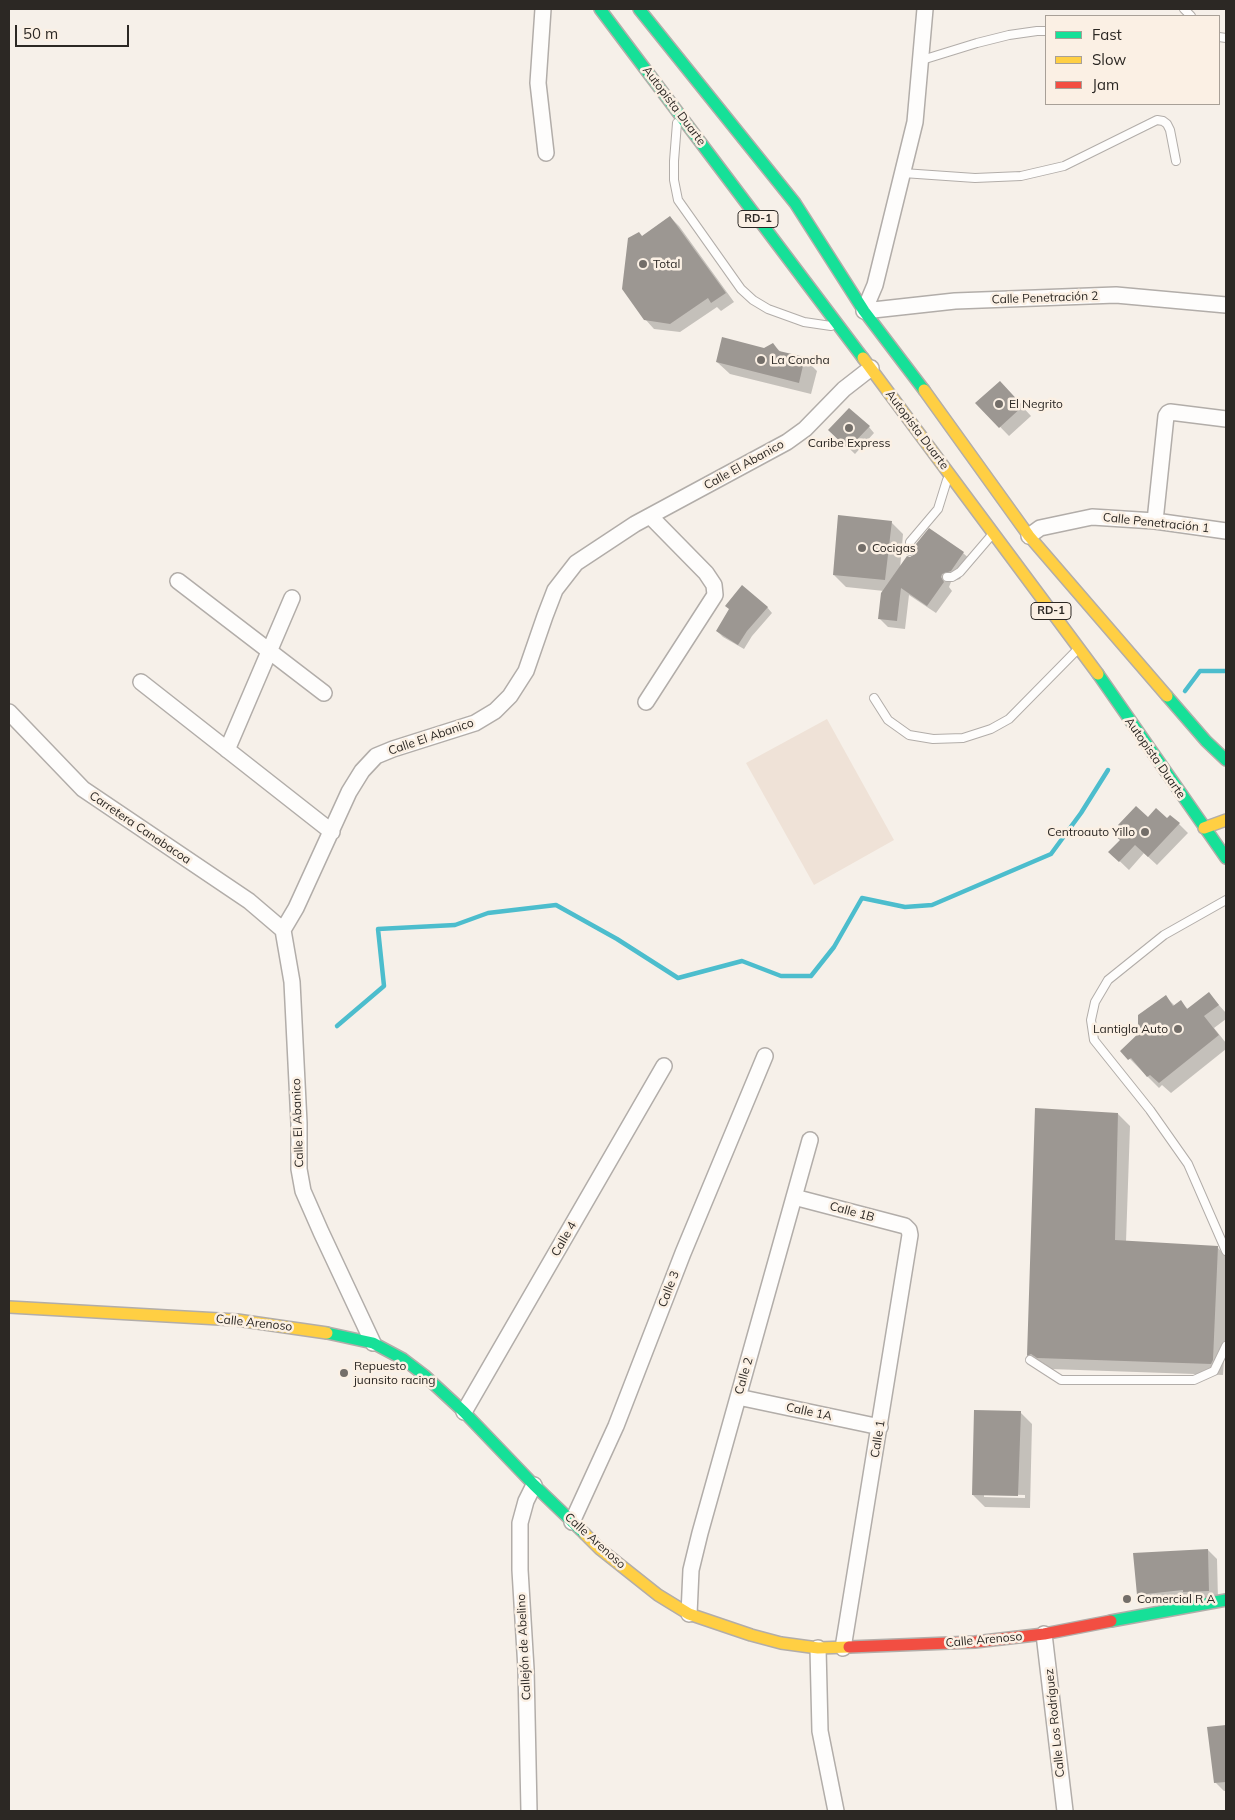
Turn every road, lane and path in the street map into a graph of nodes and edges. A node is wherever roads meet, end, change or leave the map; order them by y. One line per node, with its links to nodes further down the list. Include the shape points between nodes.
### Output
1 (543, 9): 10 (street, via 538,83)
2 (600, 9): 8 (main road, Autopista Duarte / RD-1)
3 (640, 9): 9 (main road, RD-1)
4 (925, 9): 7 (street)
5 (1045, 32): 7 (lane, via 1009,35)
6 (672, 33): 9 (main road)
7 (922, 60): 12 (street, via 915,122)
8 (678, 111): 15 (main road, Autopista Duarte / RD-1); 15 (lane, via 674,161 678,200 741,289 768,308 804,322)
9 (732, 124): 14 (main road, RD-1, via 795,203)
10 (546, 153)
11 (1176, 161): 12 (lane, via 1170,130 1167,124 1157,120 1064,166 1021,176 975,178)
12 (903, 173): 14 (street, via 875,285)
13 (1226, 305): 14 (street, Calle Penetración 2, via 1116,295 955,302)
14 (864, 311): 23 (main road, RD-1)
15 (840, 328): 16 (main road, Autopista Duarte / RD-1)
16 (871, 368): 18 (main road, Autopista Duarte / RD-1); 19 (street, Calle El Abanico, via 844,389 805,429 786,442)
17 (1226, 419): 20 (street, via 1168,413)
18 (950, 474): 22 (main road, Autopista Duarte / RD-1); 24 (lane, via 938,509 910,542)
19 (650, 516): 33 (street, via 706,573 714,585 715,595); 39 (street, Calle El Abanico, via 576,563 556,590 526,671 510,696 495,711 475,723 376,756 349,792)
20 (1155, 521): 21 (street, Calle Penetración 1); 23 (street, Calle Penetración 1, via 1092,517 1040,528)
21 (1226, 531)
22 (994, 533): 25 (lane, via 960,572); 28 (main road, Autopista Duarte / RD-1)
23 (1029, 536): 36 (main road, RD-1)
24 (910, 551)
25 (947, 577)
26 (178, 581): 29 (street)
27 (292, 598): 29 (street)
28 (1079, 648): 32 (lane, via 1009,719 963,738 933,739 908,735 888,720); 38 (main road, Autopista Duarte / RD-1)
29 (270, 651): 31 (street); 35 (street)
30 (141, 682): 35 (street)
31 (324, 693)
32 (874, 698)
33 (646, 702)
34 (9, 712): 42 (street, Carretera Canabacoa, via 83,789 249,901)
35 (227, 750): 39 (street)
36 (1226, 760)
37 (1226, 820): 38 (main road)
38 (1204, 828): 40 (main road, Autopista Duarte / RD-1)
39 (332, 832): 42 (street, Calle El Abanico)
40 (1224, 849)
41 (1226, 900): 48 (lane, via 1164,935 1108,980 1095,1002 1090,1020 1094,1040 1188,1164)
42 (283, 930): 50 (street, Calle El Abanico, via 292,982 299,1169 303,1191)
43 (765, 1056): 57 (street, Calle 3, via 616,1426)
44 (664, 1066): 54 (street, Calle 4)
45 (810, 1140): 46 (street, Calle 2)
46 (794, 1197): 47 (street, Calle 1B, via 905,1226); 53 (street, Calle 2)
47 (909, 1230): 55 (street, Calle 1)
48 (1226, 1251)
49 (9, 1307): 50 (main road, Calle Arenoso, via 237,1320 307,1329)
50 (374, 1343): 54 (main road, Calle Arenoso, via 424,1375)
51 (1226, 1346): 52 (lane, via 1214,1371 1194,1380 1061,1380)
52 (1030, 1360)
53 (738, 1397): 55 (street, Calle 1A); 59 (street, Calle 2, via 695,1551)
54 (464, 1412): 56 (main road, Calle Arenoso)
55 (880, 1427): 62 (street, Calle 1)
56 (534, 1485): 57 (main road, Calle Arenoso); 63 (street, Callejón de Abelino, via 520,1523)
57 (572, 1522): 59 (main road, Calle Arenoso, via 658,1595)
58 (1226, 1600): 60 (main road, Calle Arenoso)
59 (689, 1614): 61 (main road, Calle Arenoso, via 774,1641)
60 (1044, 1634): 62 (main road, Calle Arenoso, via 974,1642); 65 (street, Calle Los Rodríguez)
61 (818, 1648): 62 (main road, Calle Arenoso); 64 (street, via 820,1731)
62 (844, 1648)
63 (529, 1811)
64 (836, 1811)
65 (1065, 1811)

